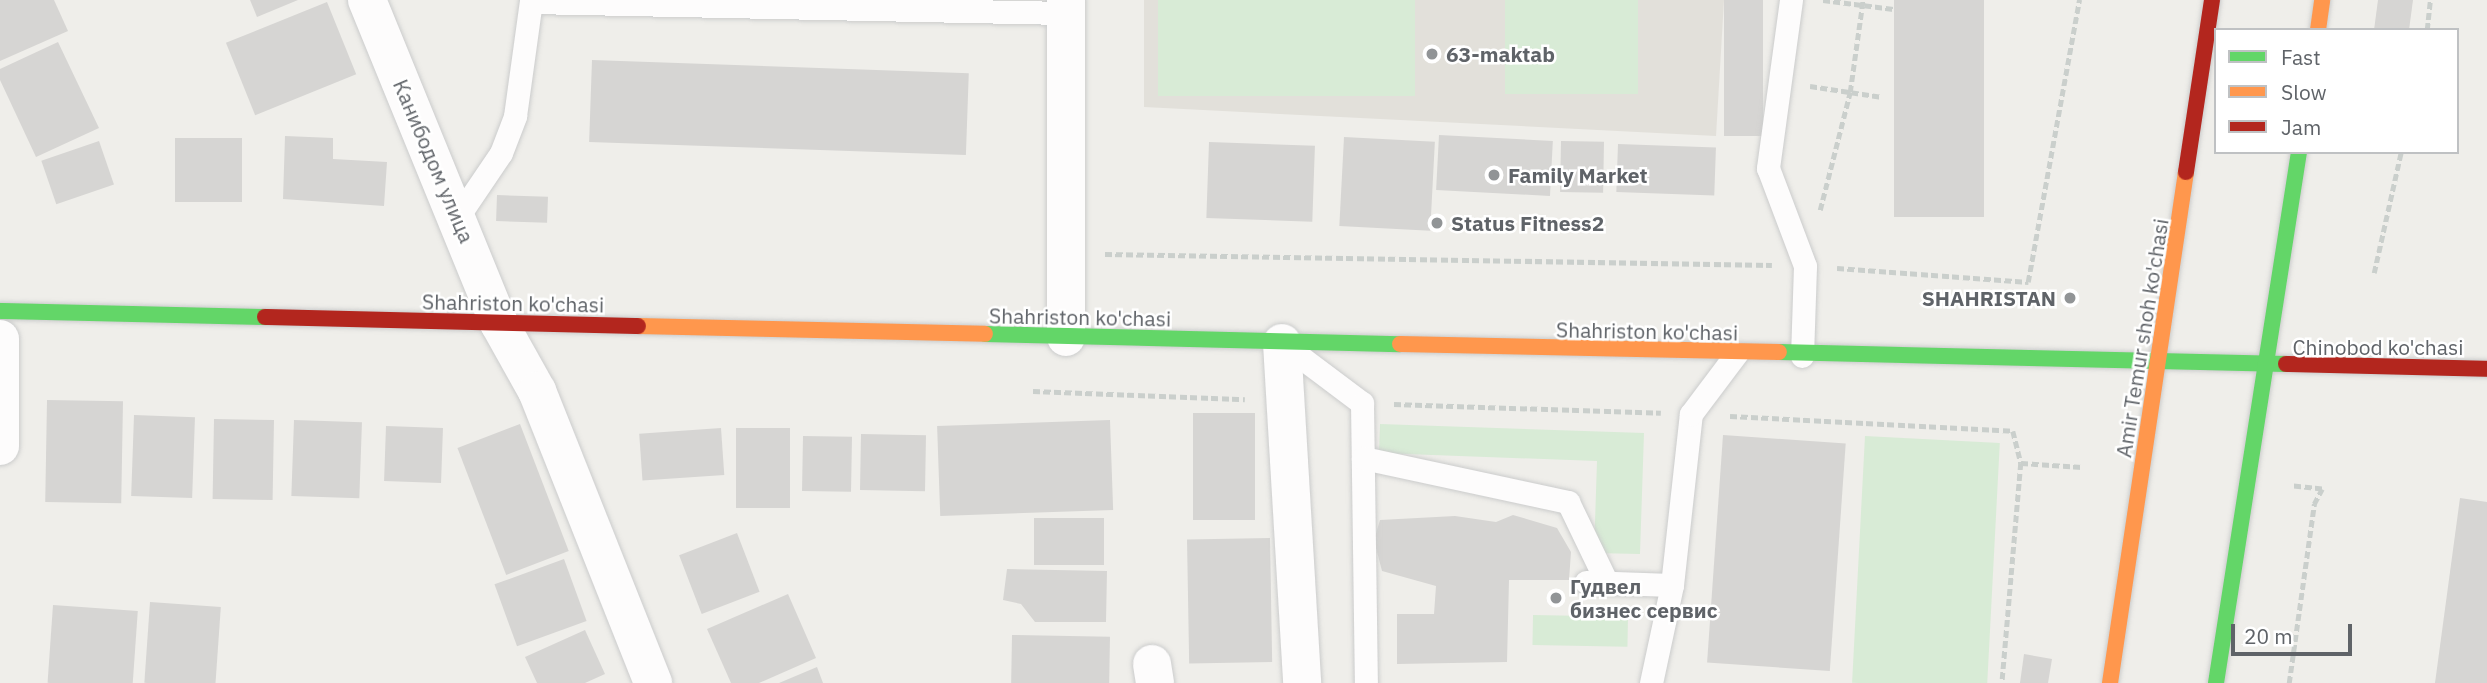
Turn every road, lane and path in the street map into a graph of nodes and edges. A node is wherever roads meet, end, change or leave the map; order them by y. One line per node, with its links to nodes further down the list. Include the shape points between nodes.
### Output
1 (367, 0): 19 (street, Канибодом улица)
2 (1791, 0): 14 (lane)
3 (1823, 0): 9 (path)
4 (2079, 0): 21 (path, via 2028,282)
5 (2212, 0): 30 (main road, Amir Temur shoh ko'chasi)
6 (2322, 0): 12 (main road)
7 (2430, 0): 13 (path)
8 (531, 1): 10 (lane); 19 (lane, via 515,116 502,153)
9 (1863, 3): 11 (path); 15 (path)
10 (1066, 6): 20 (street)
11 (1893, 9)
12 (2318, 28)
13 (2427, 28)
14 (1780, 82): 15 (path); 21 (lane, via 1768,168)
15 (1850, 92): 16 (path); 21 (path)
16 (1882, 97)
17 (2299, 154): 31 (main road)
18 (2401, 154): 22 (path)
19 (457, 218): 24 (street, Канибодом улица)
20 (1066, 253): 21 (path); 25 (street)
21 (1805, 265): 29 (lane)
22 (2374, 273)
23 (0, 311): 24 (main road, Shahriston ko'chasi)
24 (499, 323): 25 (main road, Shahriston ko'chasi); 42 (street, Канибодом улица, via 537,391)
25 (1066, 337): 27 (main road, Shahriston ko'chasi)
26 (0, 339): 36 (street)
27 (1282, 343): 28 (main road, Shahriston ko'chasi); 34 (street); 37 (lane, via 1363,403)
28 (1737, 354): 29 (main road, Shahriston ko'chasi); 41 (lane, via 1691,414)
29 (1802, 356): 30 (main road, Shahriston ko'chasi)
30 (2160, 363): 31 (main road, Chinobod ko'chasi); 47 (main road, Amir Temur shoh ko'chasi)
31 (2268, 368): 32 (main road, Chinobod ko'chasi); 48 (main road)
32 (2487, 369)
33 (1032, 391): 34 (path)
34 (1284, 400): 43 (street)
35 (2013, 431): 38 (path)
36 (0, 446)
37 (1363, 458): 41 (lane, via 1568,502 1597,583); 44 (lane, via 1371,588)
38 (2021, 463): 39 (path); 46 (path)
39 (2082, 467)
40 (2291, 486): 49 (path, via 2322,489 2314,504)
41 (1672, 585): 45 (lane)
42 (653, 683)
43 (1302, 683)
44 (1366, 683)
45 (1651, 683)
46 (2002, 683)
47 (2110, 683)
48 (2216, 683)
49 (2289, 683)

